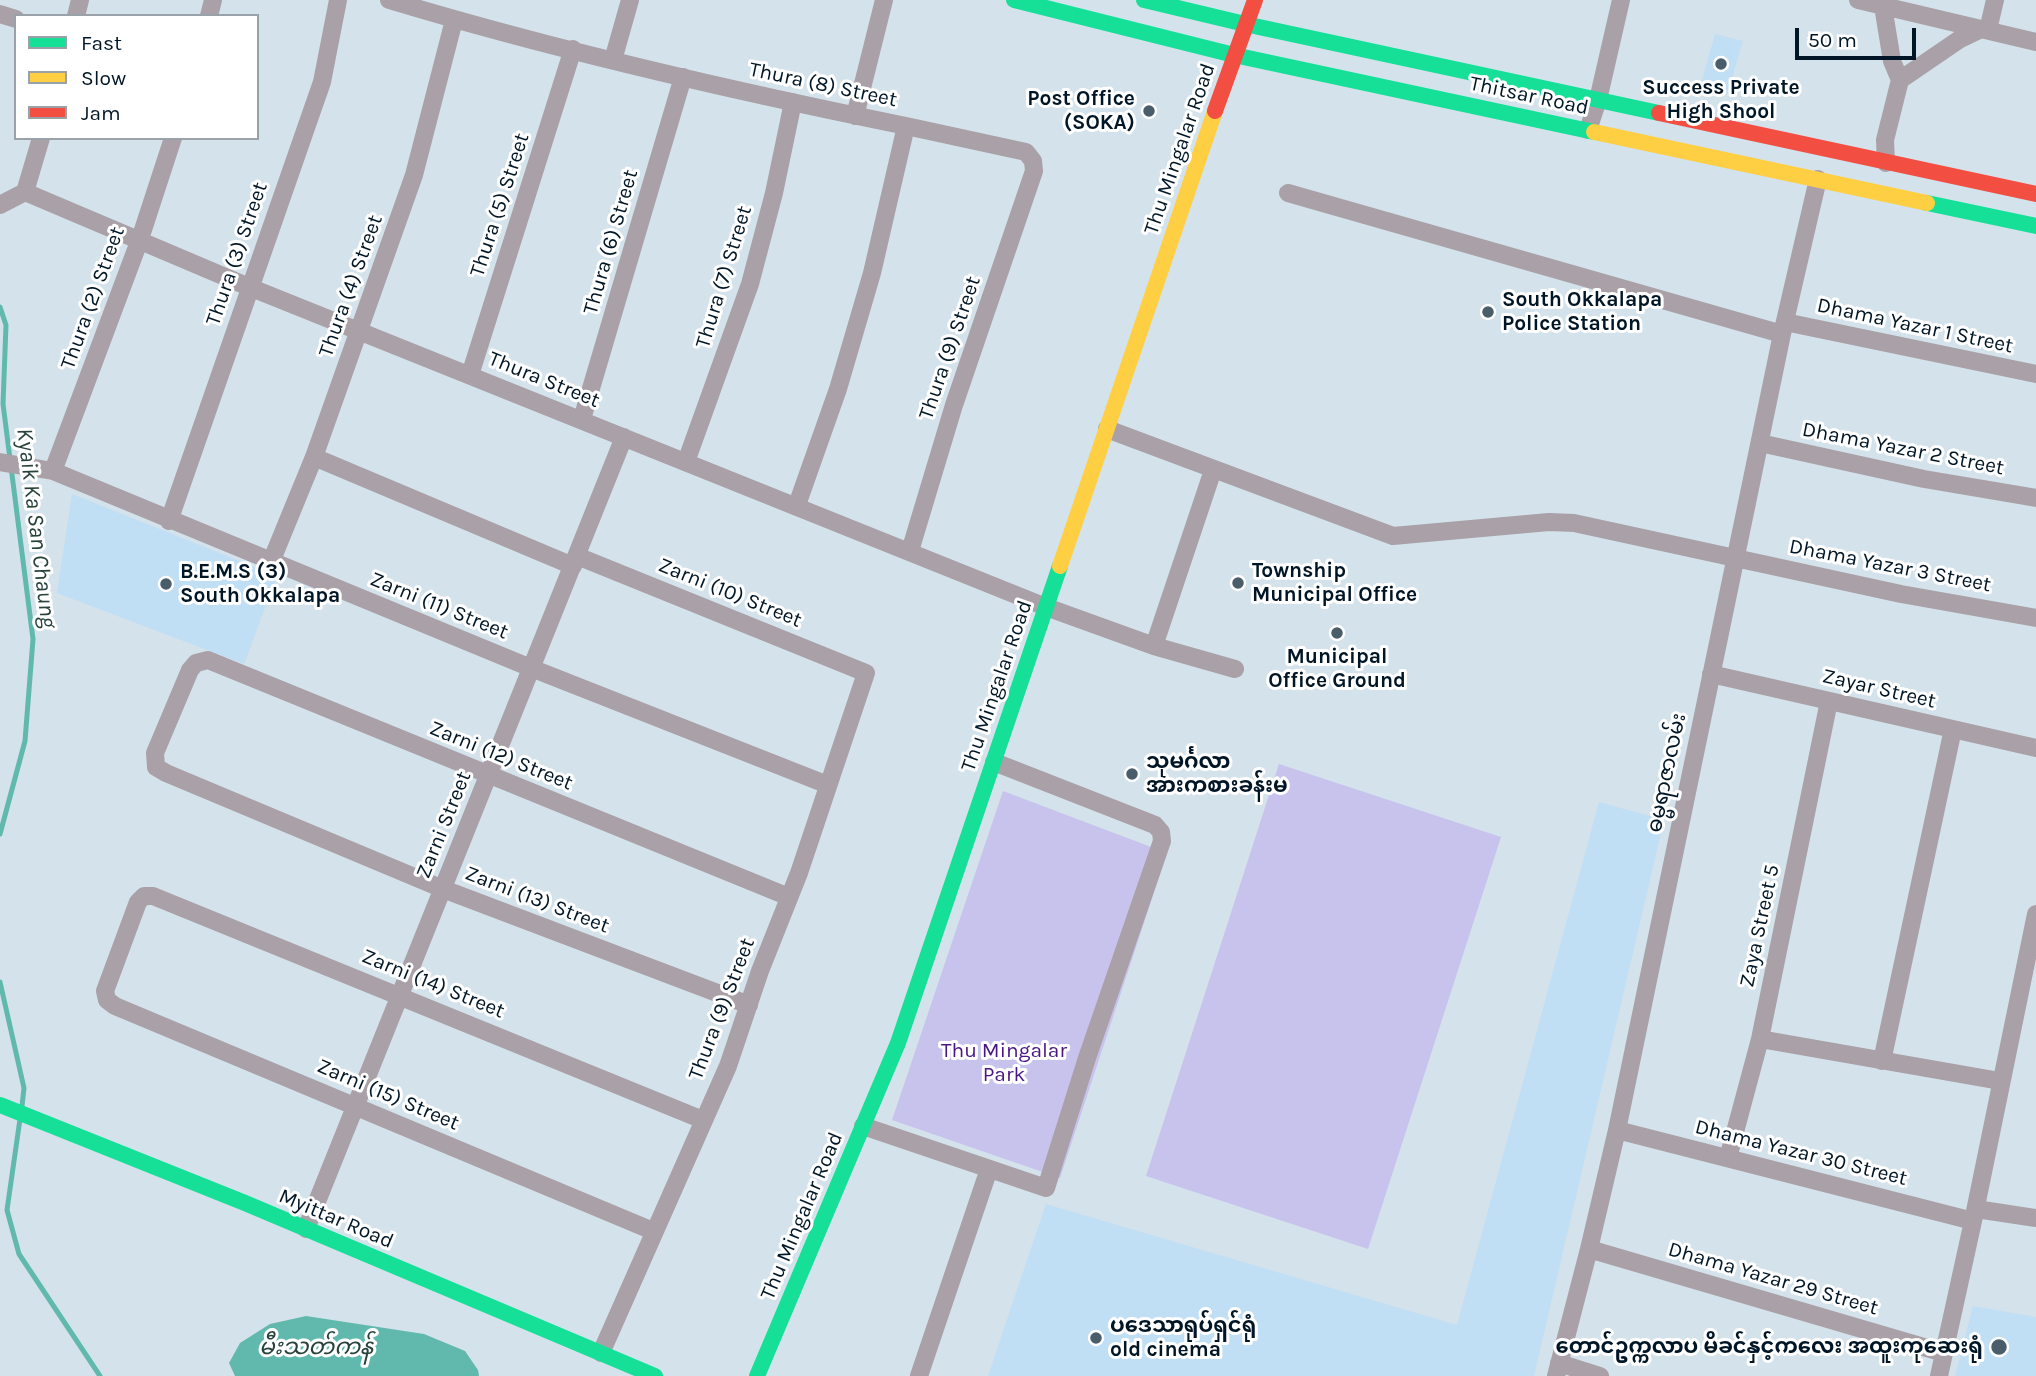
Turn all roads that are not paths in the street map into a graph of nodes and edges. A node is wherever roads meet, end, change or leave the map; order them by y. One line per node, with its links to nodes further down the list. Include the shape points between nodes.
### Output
1 (338, 0): 36 (street, Thura (3) Street, via 322,82)
2 (389, 0): 12 (street, Thura (8) Street)
3 (630, 0): 18 (street)
4 (884, 0): 23 (street)
5 (1014, 0): 17 (main road, Thitsar Road)
6 (1144, 0): 13 (main road, Thitsar Road)
7 (1255, 0): 13 (main road, Thu Mingalar Road)
8 (1621, 0): 21 (street)
9 (1858, 0): 11 (street)
10 (1996, 0): 14 (street)
11 (1883, 6): 14 (street); 20 (street, via 1892,61)
12 (454, 20): 16 (street, Thura (8) Street); 38 (street, Thura (4) Street, via 414,175)
13 (1245, 24): 17 (main road, Thu Mingalar Road); 21 (main road, Thitsar Road)
14 (1985, 30): 15 (street); 20 (street, via 1960,39)
15 (2036, 42)
16 (573, 49): 18 (street, Thura (8) Street); 40 (street, Thura (5) Street)
17 (1234, 55): 25 (main road, Thitsar Road); 42 (main road, Thu Mingalar Road)
18 (613, 60): 19 (street, Thura (8) Street)
19 (683, 77): 22 (street, Thura (8) Street); 41 (street, Thura (6) Street)
20 (1900, 80): 28 (street, via 1885,140)
21 (1598, 100): 25 (street); 28 (main road, Thitsar Road)
22 (793, 102): 23 (street, Thura (8) Street); 47 (street, Thura (7) Street, via 750,284)
23 (855, 116): 24 (street, Thura (8) Street)
24 (906, 126): 51 (street, Thura (8) Street, via 872,272); 53 (street, Thura (9) Street, via 1026,152 1034,161)
25 (1588, 130): 29 (main road, Thitsar Road)
26 (40, 140): 30 (street)
27 (172, 140): 35 (street, Thura (2) Street)
28 (1886, 163): 32 (main road, Thitsar Road)
29 (1818, 179): 34 (main road, Thitsar Road); 37 (street, ဓမ္မရာဇာလမ်း)
30 (25, 192): 33 (street); 35 (street, Thura Street)
31 (1288, 193): 37 (street, Dhama Yazar 1 Street)
32 (2036, 194)
33 (0, 205)
34 (2036, 226)
35 (139, 239): 36 (street, Thura Street); 49 (street, Thura (2) Street)
36 (249, 287): 38 (street, Thura Street); 52 (street, Thura (3) Street)
37 (1783, 328): 39 (street, Dhama Yazar 1 Street); 44 (street, ဓမ္မရာဇာလမ်း)
38 (359, 331): 40 (street, Thura Street); 45 (street, Thura (4) Street)
39 (2036, 374)
40 (470, 375): 41 (street, Thura Street)
41 (582, 419): 43 (street, Thura Street)
42 (1107, 429): 48 (street, Dhama Yazar 3 Street); 57 (main road, Thu Mingalar Road)
43 (624, 437): 47 (street, Thura Street); 55 (street, Zarni Street)
44 (1760, 443): 50 (street, Dhama Yazar 2 Street); 54 (street, ဓမ္မရာဇာလမ်း)
45 (314, 457): 55 (street, Zarni (10) Street); 56 (street, Thura (4) Street)
46 (0, 462): 49 (street, Zarni (11) Street)
47 (686, 462): 51 (street, Thura Street)
48 (1213, 470): 54 (street, Dhama Yazar 3 Street, via 1393,536 1574,523); 59 (street)
49 (53, 471): 52 (street, Zarni (11) Street)
50 (2036, 498)
51 (797, 505): 53 (street, Thura Street)
52 (169, 521): 56 (street, Zarni (11) Street)
53 (910, 551): 57 (street, Thura Street)
54 (1735, 557): 58 (street, Dhama Yazar 3 Street); 64 (street, ဓမ္မရာဇာလမ်း)
55 (575, 561): 61 (street, Zarni Street); 63 (street, Zarni (10) Street)
56 (271, 562): 61 (street, Zarni (11) Street)
57 (1046, 607): 59 (street, Thura Street); 68 (main road, Thu Mingalar Road)
58 (2036, 618)
59 (1154, 646): 62 (street, Thura Street)
60 (195, 663): 69 (street, Zarni (12) Street, via 208,660); 71 (street, Zarni (13) Street, via 155,753 156,767)
61 (531, 668): 69 (street, Zarni Street); 70 (street, Zarni (11) Street)
62 (1235, 669)
63 (866, 673): 70 (street, Thura (9) Street)
64 (1711, 674): 65 (street, Zayar Street); 84 (street, ဓမ္မရာဇာလမ်း)
65 (1829, 701): 66 (street, Zayar Street); 77 (street, Zaya Street 5)
66 (1953, 729): 67 (street, Zayar Street); 78 (street)
67 (2036, 748)
68 (994, 762): 83 (main road, Thu Mingalar Road, via 898,1043); 86 (street, via 1155,825 1162,841 1046,1188)
69 (488, 776): 71 (street, Zarni Street); 72 (street, Zarni (12) Street)
70 (828, 785): 72 (street, Thura (9) Street)
71 (443, 889): 74 (street, Zarni Street); 76 (street, Zarni (13) Street)
72 (789, 897): 76 (street, Thura (9) Street)
73 (2036, 914): 79 (street)
74 (400, 995): 75 (street, Zarni (14) Street, via 144,896 105,991); 81 (street, Zarni Street); 82 (street, Zarni (14) Street)
75 (107, 1000): 81 (street, Zarni (15) Street)
76 (749, 1004): 82 (street, Thura (9) Street)
77 (1760, 1039): 78 (street); 85 (street, Zaya Street 5)
78 (1882, 1061): 79 (street)
79 (2000, 1081): 87 (street)
80 (0, 1105): 89 (main road, Myittar Road)
81 (355, 1106): 89 (street, Zarni Street); 90 (street, Zarni (15) Street)
82 (703, 1120): 90 (street, Thura (9) Street)
83 (863, 1126): 86 (street); 96 (main road, Thu Mingalar Road)
84 (1617, 1130): 85 (street, Dhama Yazar 30 Street); 91 (street, ဓမ္မရာဇာလမ်း)
85 (1728, 1157): 87 (street, Dhama Yazar 30 Street)
86 (989, 1169): 97 (street)
87 (1975, 1215): 88 (street, Dhama Yazar 30 Street); 93 (street)
88 (2036, 1218)
89 (306, 1229): 92 (main road, Myittar Road)
90 (653, 1231): 92 (street, Thura (9) Street)
91 (1589, 1249): 93 (street, Dhama Yazar 29 Street); 94 (street, ဓမ္မရာဇာလမ်း)
92 (601, 1353): 95 (main road, Myittar Road)
93 (1944, 1353): 99 (street)
94 (1557, 1370): 98 (street)
95 (655, 1376)
96 (757, 1376)
97 (919, 1376)
98 (1600, 1376)
99 (1939, 1376)

